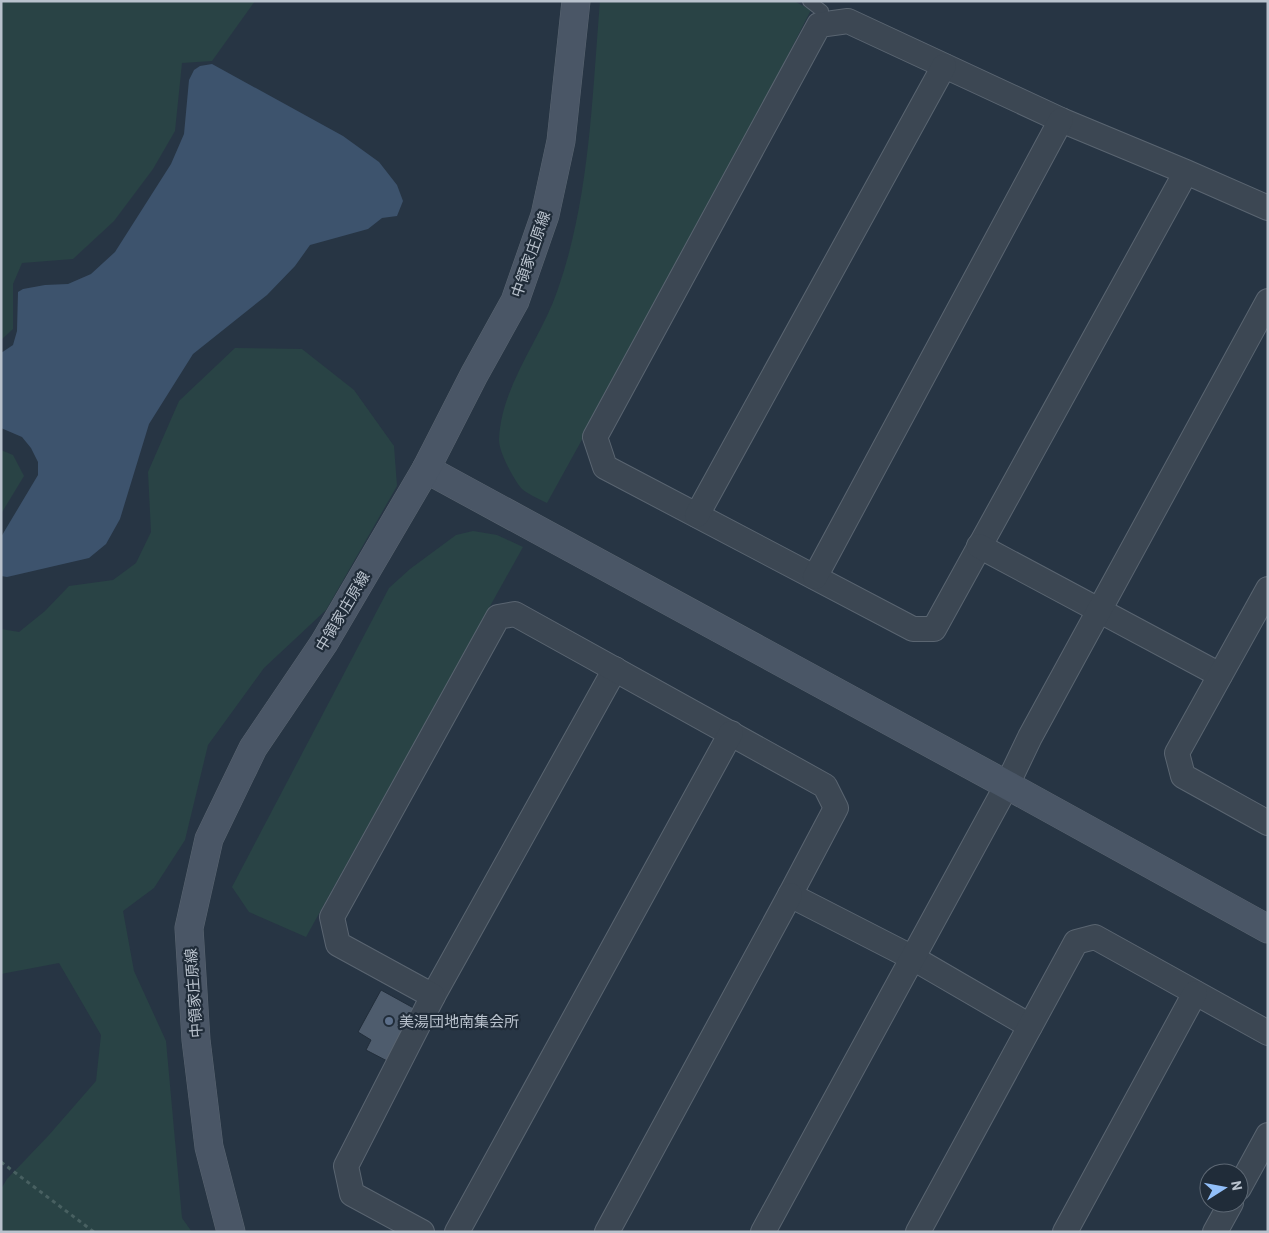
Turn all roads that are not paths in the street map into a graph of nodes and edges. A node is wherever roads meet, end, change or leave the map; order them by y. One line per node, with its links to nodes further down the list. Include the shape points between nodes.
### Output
1 (576, 1): 9 (main road, 中領家庄原線, via 561,141 545,215 515,301)
2 (809, 1): 3 (lane)
3 (822, 10)
4 (944, 66): 5 (street); 10 (street); 10 (street, via 848,21 819,25 809,42 595,437 605,467)
5 (1061, 120): 6 (street); 12 (street)
6 (1186, 172): 7 (street); 11 (street)
7 (1268, 208)
8 (1268, 301): 14 (street)
9 (426, 469): 18 (main road); 30 (main road, 中領家庄原線, via 324,643 253,748 209,839 189,928 196,1040 209,1147)
10 (697, 516): 12 (street)
11 (979, 546): 12 (street, via 934,629 914,629); 14 (street)
12 (815, 577)
13 (1268, 589): 16 (street)
14 (1099, 611): 16 (street); 18 (street, via 1030,737)
15 (615, 669): 17 (street); 24 (street); 24 (street, via 515,614 498,617 332,917 338,944)
16 (1220, 674): 19 (street, via 1177,753 1183,776)
17 (730, 733): 20 (street, via 825,786 836,808); 32 (street)
18 (1008, 785): 21 (main road); 22 (street)
19 (1268, 823)
20 (790, 895): 22 (street); 33 (street)
21 (1268, 929)
22 (913, 958): 25 (street); 34 (street)
23 (1195, 993): 25 (street, via 1094,937 1076,942); 26 (street); 36 (street)
24 (433, 996): 31 (street, via 346,1166 352,1194)
25 (1030, 1026): 35 (street)
26 (1268, 1033)
27 (1268, 1135): 28 (street)
28 (1249, 1170)
29 (1225, 1213): 37 (street)
30 (231, 1232)
31 (422, 1232)
32 (457, 1232)
33 (607, 1232)
34 (763, 1232)
35 (918, 1232)
36 (1065, 1232)
37 (1215, 1232)

